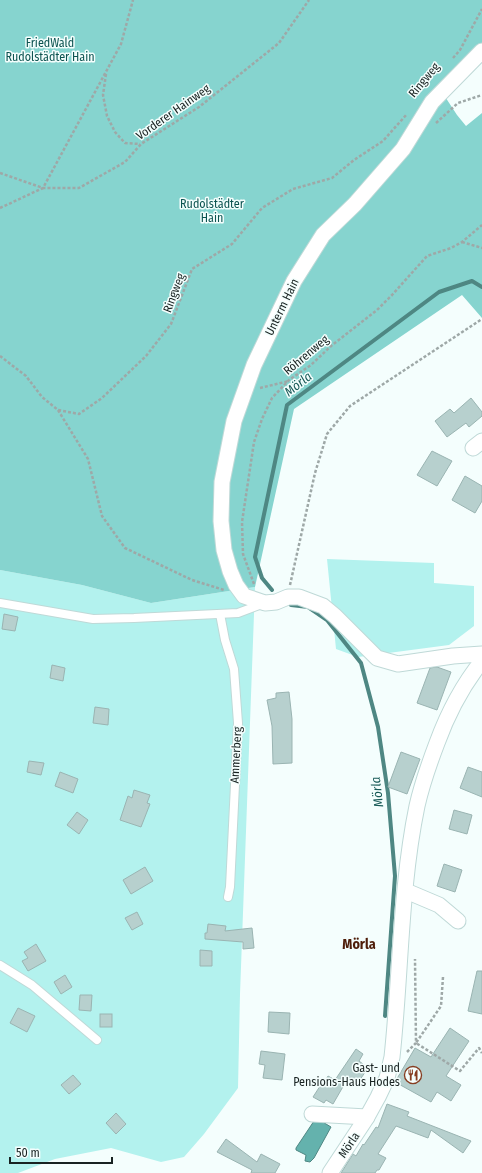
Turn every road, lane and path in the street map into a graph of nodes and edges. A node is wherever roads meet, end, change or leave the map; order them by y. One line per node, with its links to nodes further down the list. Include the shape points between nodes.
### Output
1 (133, 0): 6 (path, via 121,44)
2 (308, 0): 10 (path, Vorderer Hainweg, via 279,43 199,107)
3 (482, 9): 5 (path, Ringweg, via 460,50)
4 (482, 51): 22 (street, Unterm Hain, via 432,102 403,149 355,204 323,235 294,281 254,365 234,421 222,482 221,521 224,550 236,585)
5 (451, 61)
6 (106, 70): 10 (path, via 103,96 107,116 115,132 125,143); 12 (path)
7 (482, 95): 9 (path, via 458,103)
8 (412, 108): 21 (path, Ringweg, via 383,141 332,178 292,189 262,208 232,244 192,269 171,324 146,356 102,398 79,414)
9 (435, 125)
10 (141, 144): 12 (path, Vorderer Hainweg, via 125,162 80,188)
11 (0, 173): 12 (path, Vorderer Hainweg)
12 (43, 188): 13 (path)
13 (0, 208)
14 (482, 225): 15 (path, Röhrenweg)
15 (462, 242): 16 (path); 19 (path, Röhrenweg, via 427,256 377,310)
16 (482, 248)
17 (482, 319): 23 (path, via 350,406 326,434)
18 (0, 356): 21 (path, Ringweg, via 26,376 42,397)
19 (289, 380): 20 (path); 25 (path, Röhrenweg, via 272,398 254,442 242,522 243,554 254,584)
20 (257, 387)
21 (58, 410): 22 (path, via 88,459 102,516 125,548 192,580)
22 (244, 596): 25 (street)
23 (288, 597): 25 (street); 27 (street, via 299,597 323,606 377,658 398,664)
24 (0, 603): 26 (lane, via 93,618)
25 (265, 603): 26 (lane, via 238,612)
26 (220, 614): 30 (lane, Ammerberg, via 234,669 238,723)
27 (482, 654)
28 (482, 661): 29 (street, Mörla, via 461,690 446,718 426,774 411,839)
29 (406, 891): 31 (street, via 439,905); 40 (street, Mörla, via 392,1057 387,1078)
30 (228, 897)
31 (458, 921)
32 (415, 952): 36 (path)
33 (0, 965): 35 (lane, via 32,985)
34 (443, 977): 36 (path, via 441,1006)
35 (97, 1040)
36 (416, 1043): 37 (path); 38 (path, via 460,1071 479,1048)
37 (408, 1050)
38 (482, 1053)
39 (312, 1114): 40 (street, Mörla)
40 (368, 1117): 41 (street, Mörla)
41 (330, 1173)

